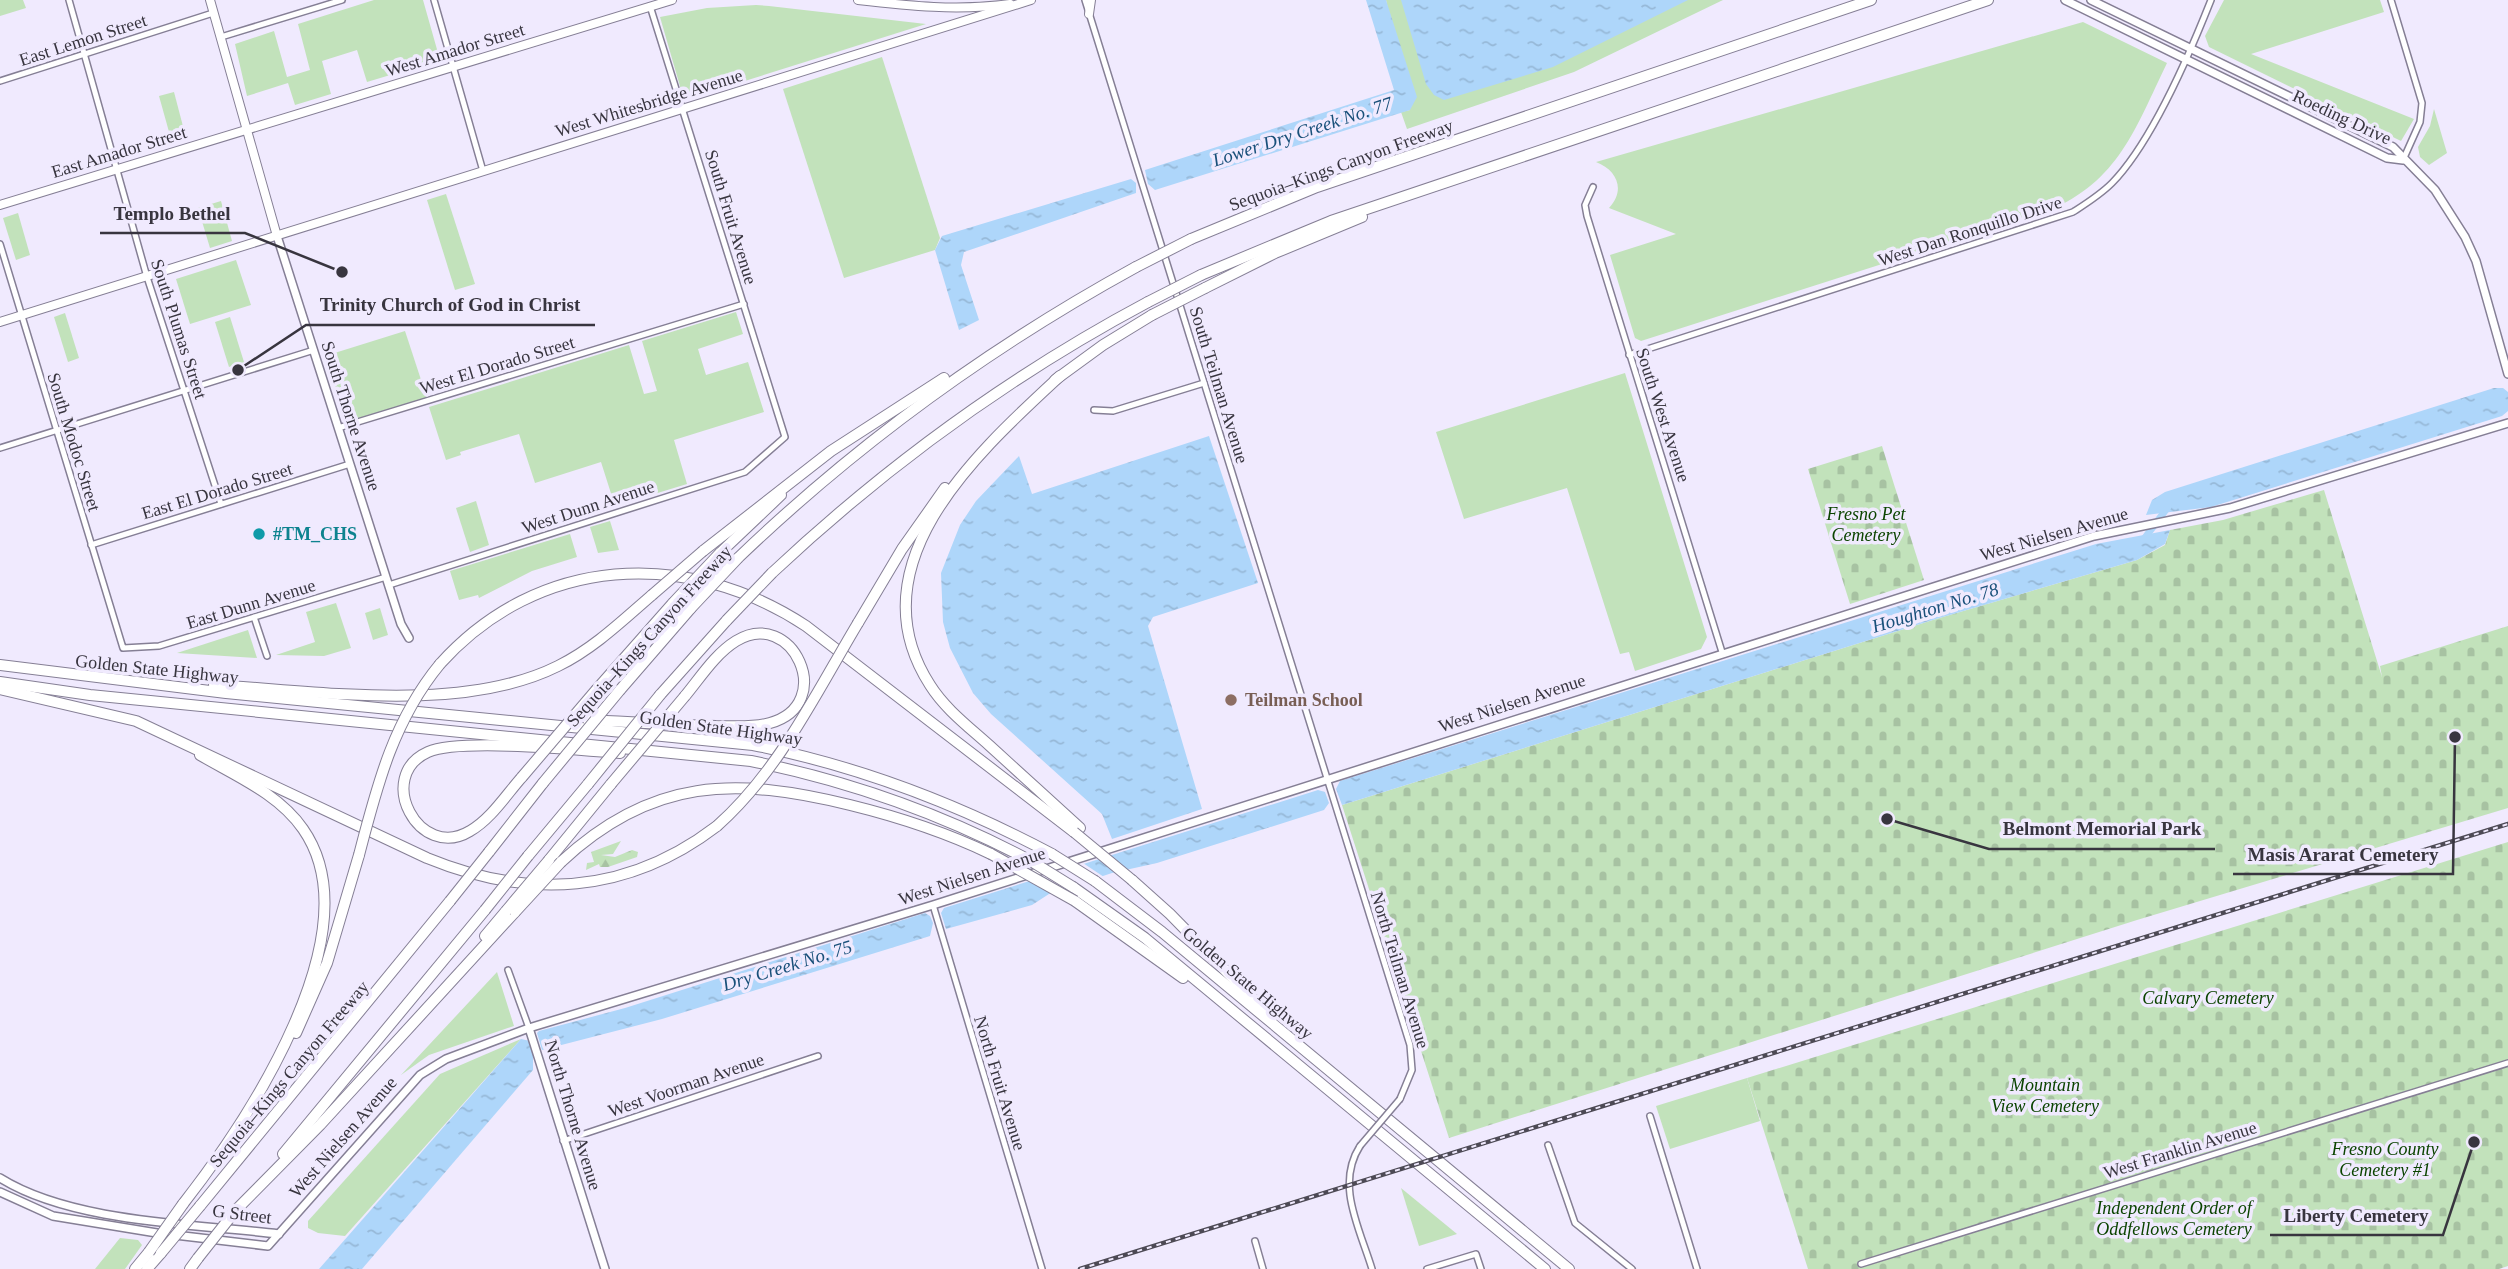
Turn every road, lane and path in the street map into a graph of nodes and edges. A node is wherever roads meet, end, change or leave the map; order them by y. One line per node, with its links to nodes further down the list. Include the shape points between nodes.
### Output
1 (69, 0): 21 (street, South Plumas Street)
2 (210, 0): 17 (main road, South Thorne Avenue)
3 (342, 0): 19 (street)
4 (434, 0): 23 (street)
5 (673, 0): 16 (main road, West Amador Street)
6 (858, 0): 15 (main road, via 974,9)
7 (1085, 0): 18 (street, South Teilman Avenue)
8 (1091, 0): 18 (main road)
9 (1871, 0): 39 (highway, Sequoia–Kings Canyon Freeway, bridge, via 1317,187 1191,239)
10 (1988, 0): 27 (highway)
11 (2065, 0): 22 (street, Roeding Drive)
12 (2091, 0): 20 (street, Roeding Drive)
13 (2211, 0): 20 (street, West Dan Ronquillo Drive)
14 (2391, 0): 28 (street, via 2422,103 2420,122)
15 (1027, 1): 25 (main road, West Whitesbridge Avenue)
16 (650, 6): 23 (main road, West Amador Street); 25 (street, South Fruit Avenue)
17 (214, 13): 19 (main road, South Thorne Avenue); 21 (street, East Lemon Street)
18 (1089, 14): 44 (street, South Teilman Avenue)
19 (220, 37): 26 (main road, South Thorne Avenue)
20 (2192, 50): 22 (street, West Dan Ronquillo Drive); 28 (street, Roeding Drive, via 2393,148)
21 (85, 55): 24 (street, East Lemon Street); 29 (street, South Plumas Street)
22 (2186, 60): 28 (street, Roeding Drive, via 2387,158); 41 (street, West Dan Ronquillo Drive, via 2123,170 2099,195 2073,212)
23 (453, 67): 26 (main road, West Amador Street); 30 (street)
24 (0, 81)
25 (682, 109): 30 (main road, West Whitesbridge Avenue); 36 (street, South Fruit Avenue)
26 (247, 131): 29 (main road, East Amador Street); 33 (main road, South Thorne Avenue)
27 (1553, 146): 43 (highway, bridge, via 1309,238 1152,315); 85 (highway, bridge, via 1331,221 1201,275 1049,357 955,419 861,493 772,573 660,695)
28 (2403, 160): 42 (street, via 2435,190 2465,237)
29 (117, 169): 32 (main road, East Amador Street); 35 (street, South Plumas Street)
30 (483, 171): 33 (main road, West Whitesbridge Avenue)
31 (1592, 187): 41 (street, South West Avenue, via 1585,205 1587,216)
32 (0, 205)
33 (277, 236): 35 (main road, West Whitesbridge Avenue); 40 (street, South Thorne Avenue)
34 (0, 244): 37 (street, South Modoc Street)
35 (147, 277): 37 (main road, West Whitesbridge Avenue); 45 (street, South Plumas Street)
36 (744, 304): 48 (street, West El Dorado Street); 50 (street, South Fruit Avenue)
37 (20, 316): 38 (main road, West Whitesbridge Avenue); 49 (street, South Modoc Street)
38 (0, 323)
39 (1034, 325): 52 (highway); 93 (highway, Sequoia–Kings Canyon Freeway, bridge, via 889,426 814,488 691,608)
40 (314, 350): 45 (street); 48 (street, South Thorne Avenue)
41 (1629, 355): 60 (street, South West Avenue)
42 (2508, 374)
43 (1060, 376): 67 (highway, bridge, via 992,434 944,489 901,549 778,755 747,797 717,826 672,855 623,874 559,885 505,883 427,858); 70 (highway, via 981,453 936,512 920,539 911,568 907,618 917,659 941,699)
44 (1204, 383): 46 (street, via 1113,411); 69 (street, South Teilman Avenue)
45 (184, 391): 49 (street); 54 (street, South Plumas Street)
46 (1094, 410)
47 (2508, 423): 60 (street, West Nielsen Avenue, via 2230,508 2094,536)
48 (338, 428): 53 (street, South Thorne Avenue)
49 (56, 431): 51 (street); 55 (street, South Modoc Street)
50 (785, 437): 56 (street, West Dunn Avenue, via 744,472)
51 (0, 448)
52 (831, 451): 63 (highway, bridge, via 703,551 600,640 560,666 522,681 482,692 400,694); 68 (highway, bridge, via 720,553 673,603 597,690 522,777 482,822 460,836 443,837 422,830 411,818 403,797 406,776 414,763 441,748 531,748)
53 (350, 464): 54 (street, East El Dorado Street); 56 (street, South Thorne Avenue)
54 (221, 504): 55 (street, East El Dorado Street)
55 (92, 545): 59 (street, South Modoc Street)
56 (387, 581): 57 (street, East Dunn Avenue); 58 (street, South Thorne Avenue)
57 (254, 617): 59 (street, East Dunn Avenue, via 159,646); 61 (street)
58 (409, 638)
59 (124, 648)
60 (1722, 652): 69 (street, West Nielsen Avenue)
61 (267, 656)
62 (0, 665): 63 (highway, Golden State Highway)
63 (94, 678): 66 (highway, Golden State Highway)
64 (0, 682): 68 (highway, Golden State Highway, via 90,695)
65 (0, 689): 67 (highway)
66 (461, 714): 72 (highway, bridge, via 697,725 765,724 779,720 796,706 804,685 803,670 794,651 779,639 749,635 729,647 685,696 611,784); 75 (highway, Golden State Highway, bridge, via 698,737 806,755 944,800 1095,881)
67 (155, 728): 78 (highway, via 282,806 304,830 322,870 326,894 322,939)
68 (751, 761): 79 (highway, Golden State Highway, bridge, via 894,798 1031,862 1145,939)
69 (1327, 778): 71 (street, West Nielsen Avenue); 98 (street, North Teilman Avenue, bridge, via 1412,1055 1411,1078 1400,1099 1360,1146 1348,1175 1350,1197)
70 (1077, 830): 75 (highway, bridge, via 1248,991); 78 (highway, bridge, via 769,603 725,585 685,576 640,572 570,582 528,598 490,620 439,664 418,692 394,736 327,963)
71 (934, 909): 74 (street, West Nielsen Avenue); 96 (street, North Fruit Avenue)
72 (511, 912): 79 (highway, bridge, via 561,862 601,830 641,808 690,793 742,787 797,792 900,818 991,854 1075,901 1140,945); 85 (highway)
73 (508, 970): 74 (street, North Thorne Avenue)
74 (530, 1031): 81 (street, North Thorne Avenue); 88 (street, West Nielsen Avenue, via 435,1064 410,1084)
75 (1282, 1031): 90 (highway, Golden State Highway)
76 (818, 1056): 81 (street, West Voorman Avenue)
77 (2508, 1063): 91 (street, West Franklin Avenue)
78 (274, 1069): 92 (highway, bridge, via 212,1165)
79 (1318, 1082): 101 (highway, Golden State Highway)
80 (1650, 1116): 105 (street)
81 (563, 1141): 95 (street, North Thorne Avenue)
82 (1548, 1145): 104 (street, via 1575,1223)
83 (0, 1178): 86 (street, G Street, via 55,1202)
84 (0, 1192): 87 (street, G Street, via 53,1216)
85 (236, 1210): 94 (highway, bridge)
86 (116, 1215): 87 (street); 88 (street, G Street)
87 (112, 1227): 88 (street, G Street, via 268,1246)
88 (279, 1234)
89 (1255, 1241): 97 (street)
90 (1545, 1249): 102 (highway, Golden State Highway); 103 (highway)
91 (1861, 1264)
92 (135, 1269)
93 (147, 1269)
94 (190, 1269)
95 (605, 1269)
96 (1042, 1269)
97 (1263, 1269)
98 (1372, 1269)
99 (1427, 1269): 100 (street, via 1476,1254)
100 (1480, 1269)
101 (1543, 1269)
102 (1569, 1269)
103 (1575, 1269)
104 (1632, 1269)
105 (1697, 1269)

